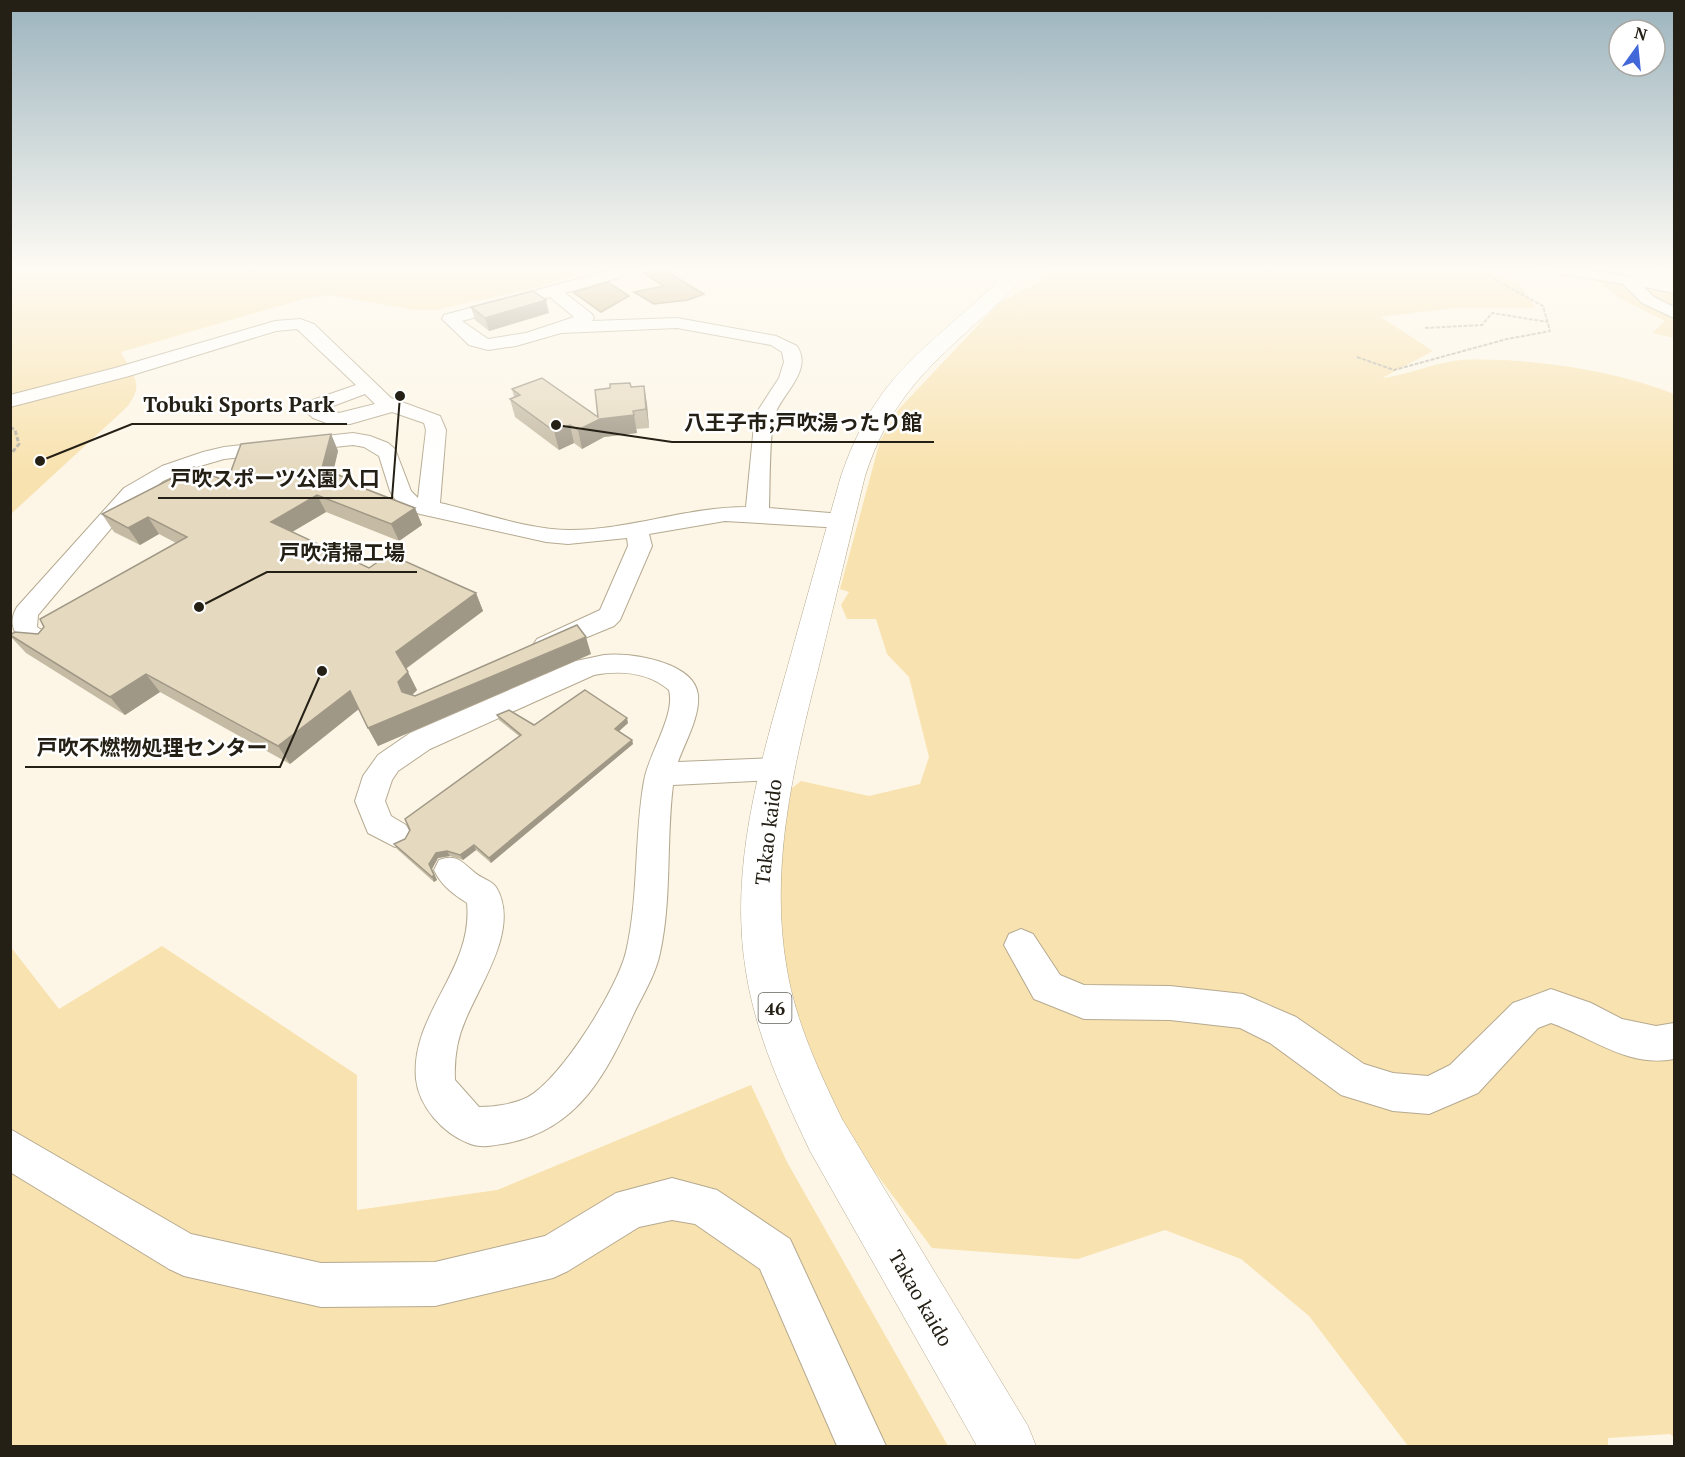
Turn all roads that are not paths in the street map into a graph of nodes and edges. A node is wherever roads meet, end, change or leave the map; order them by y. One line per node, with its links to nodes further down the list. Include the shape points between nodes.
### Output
1 (250, 335): 8 (street)
2 (315, 335): 7 (street)
3 (470, 335): 4 (street, via 490,345)
4 (531, 335)
5 (743, 335): 11 (street, via 776,341 791,350 793,362 788,378 765,414)
6 (952, 335): 12 (main road, Takao kaido / 46, via 888,401 861,453)
7 (368, 387): 9 (street); 9 (street, via 311,407 318,415 350,420)
8 (10, 400)
9 (392, 405): 10 (street, via 433,420 436,430)
10 (428, 509): 13 (street, via 546,536); 14 (street, via 408,502 388,452 368,441 203,457 136,489 106,519 26,613 26,632)
11 (757, 513): 12 (street); 13 (street, via 694,518)
12 (842, 521): 16 (main road, Takao kaido / 46)
13 (637, 530): 15 (street, via 640,546 611,614)
14 (44, 643)
15 (520, 656)
16 (776, 769): 17 (street); 24 (main road, Takao kaido / 46, via 763,840 760,898 766,970 777,1017 826,1135)
17 (659, 774): 18 (street, via 685,702 683,688 673,678 640,665 602,663 402,751 378,776 370,801 379,824); 19 (street, via 641,961 602,1041 579,1076 546,1109 510,1123 477,1127 453,1112 436,1082 438,1042 483,950 488,915 483,895)
18 (395, 834)
19 (450, 870)
20 (1021, 945): 21 (street, via 1047,987 1075,999 1243,1011 1283,1030 1355,1081 1393,1092 1429,1095 1464,1079 1526,1015 1551,1006 1617,1036 1656,1044)
21 (1674, 1041)
22 (10, 1149): 23 (street, via 184,1254 321,1285 435,1284 553,1256 631,1208 672,1199 702,1205 776,1254)
23 (862, 1446)
24 (1008, 1446)

